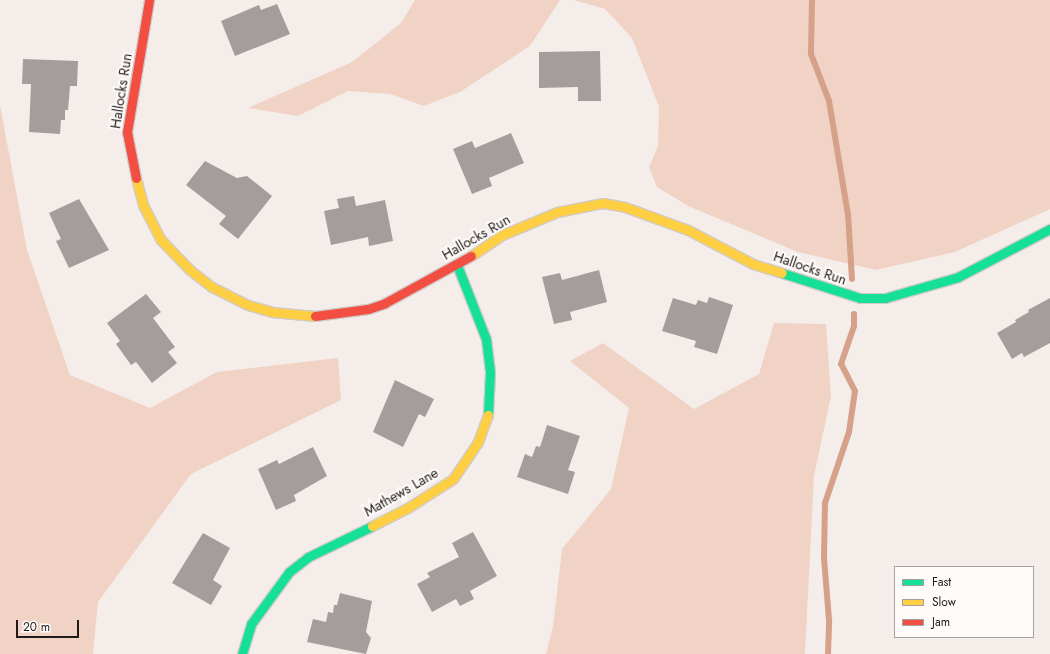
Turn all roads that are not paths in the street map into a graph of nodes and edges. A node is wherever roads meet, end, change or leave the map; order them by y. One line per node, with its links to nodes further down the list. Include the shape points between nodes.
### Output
1 (150, 0): 3 (street, Hallocks Run, via 127,132 129,153 143,205 161,240 190,270 212,287 248,305 308,316 328,316 379,305)
2 (1050, 229): 3 (street, Hallocks Run, via 958,277 884,298 860,298 836,293 753,264 688,230 625,207 602,203 557,212 502,235)
3 (457, 265): 4 (street, Mathews Lane, via 486,339 490,372 490,408 478,442 453,479 406,509 308,556 289,572 272,591 251,624)
4 (242, 654)

